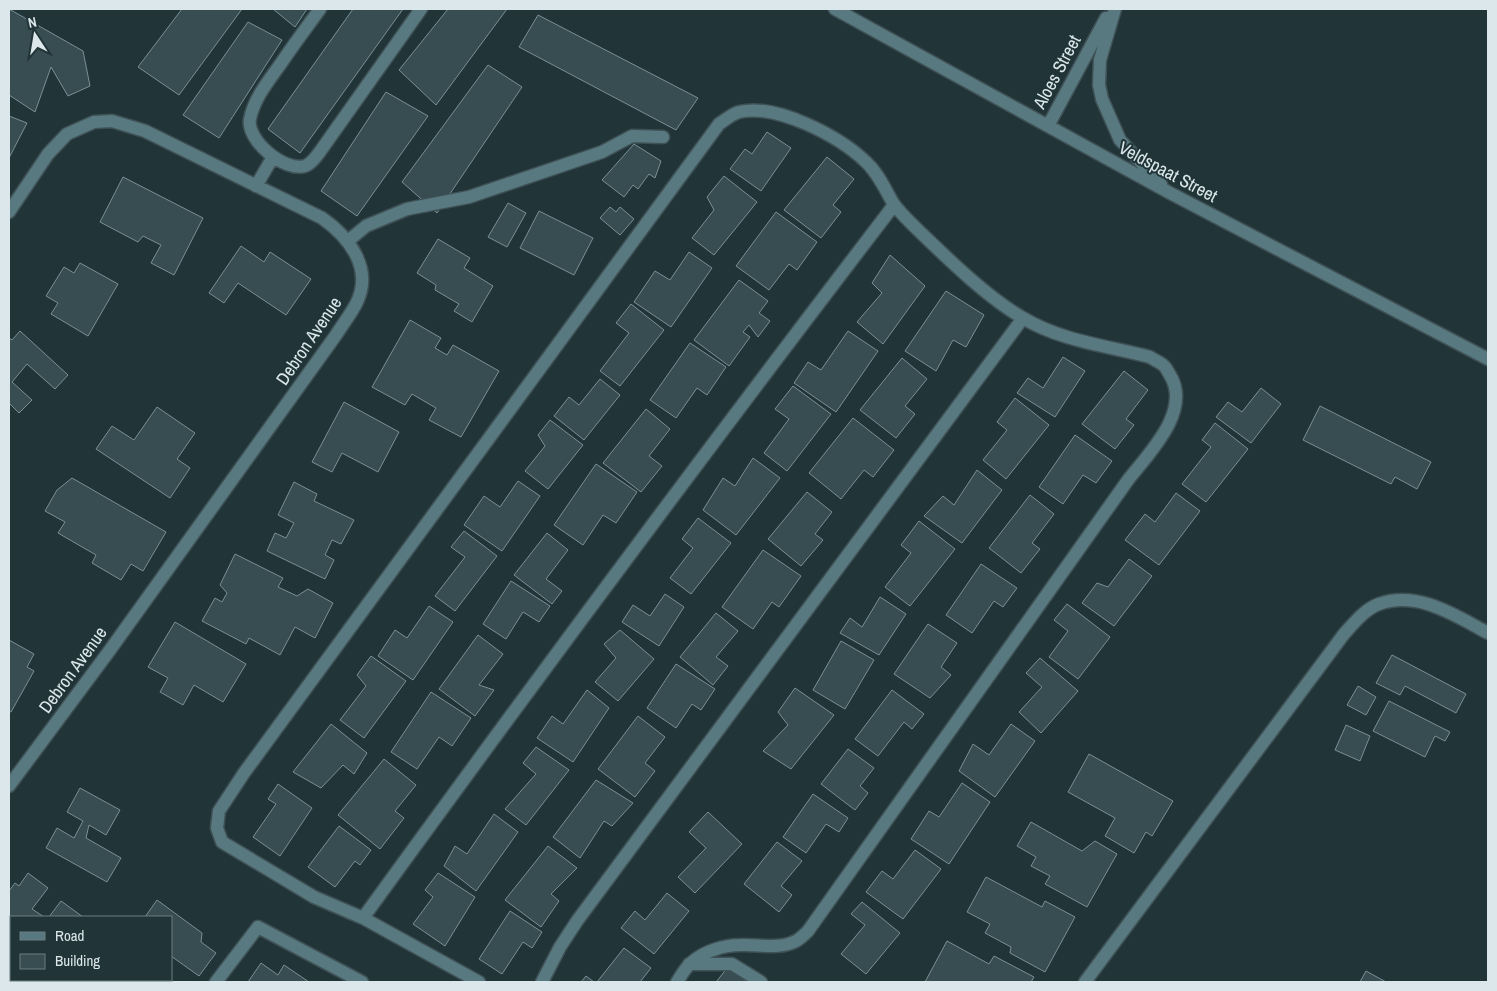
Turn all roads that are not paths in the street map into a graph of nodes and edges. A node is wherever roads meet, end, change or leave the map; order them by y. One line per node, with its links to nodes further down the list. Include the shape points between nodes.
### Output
1 (320, 9): 8 (street, via 268,81 250,119 250,132)
2 (422, 9): 8 (street, via 311,162 297,166)
3 (836, 9): 6 (street, Veldspaat Street)
4 (1111, 9): 6 (street, Aloes Street)
5 (1115, 9): 10 (street, via 1100,60 1102,99 1120,140)
6 (1048, 126): 10 (street, Veldspaat Street)
7 (663, 137): 13 (street, via 632,136 602,152 469,197 407,209 366,226)
8 (273, 157): 9 (street)
9 (256, 186): 12 (street, Debron Avenue, via 145,132 112,120 94,122 66,134 48,154); 13 (street, Debron Avenue, via 322,218)
10 (1170, 193): 15 (street, Veldspaat Street)
11 (894, 205): 14 (street, via 972,279); 18 (street, via 538,677); 18 (street, via 866,162 840,142 806,124 762,111 738,112 719,124 219,810 217,828 222,842 314,897)
12 (9, 212)
13 (348, 242): 17 (street, Debron Avenue, via 362,270 357,302 116,642)
14 (1023, 318): 19 (street, via 1051,332 1150,357 1164,365 1177,392 1176,407 1168,428 808,932 783,945 722,947); 23 (street, via 577,920)
15 (1488, 359)
16 (1488, 633): 26 (street, via 1426,603 1409,600 1379,604 1367,611 1344,634)
17 (9, 786)
18 (363, 918): 22 (street)
19 (689, 964): 24 (street); 25 (street, via 732,964)
20 (216, 982): 21 (street, via 258,926)
21 (362, 982)
22 (478, 982)
23 (542, 982)
24 (677, 982)
25 (761, 982)
26 (1085, 982)

